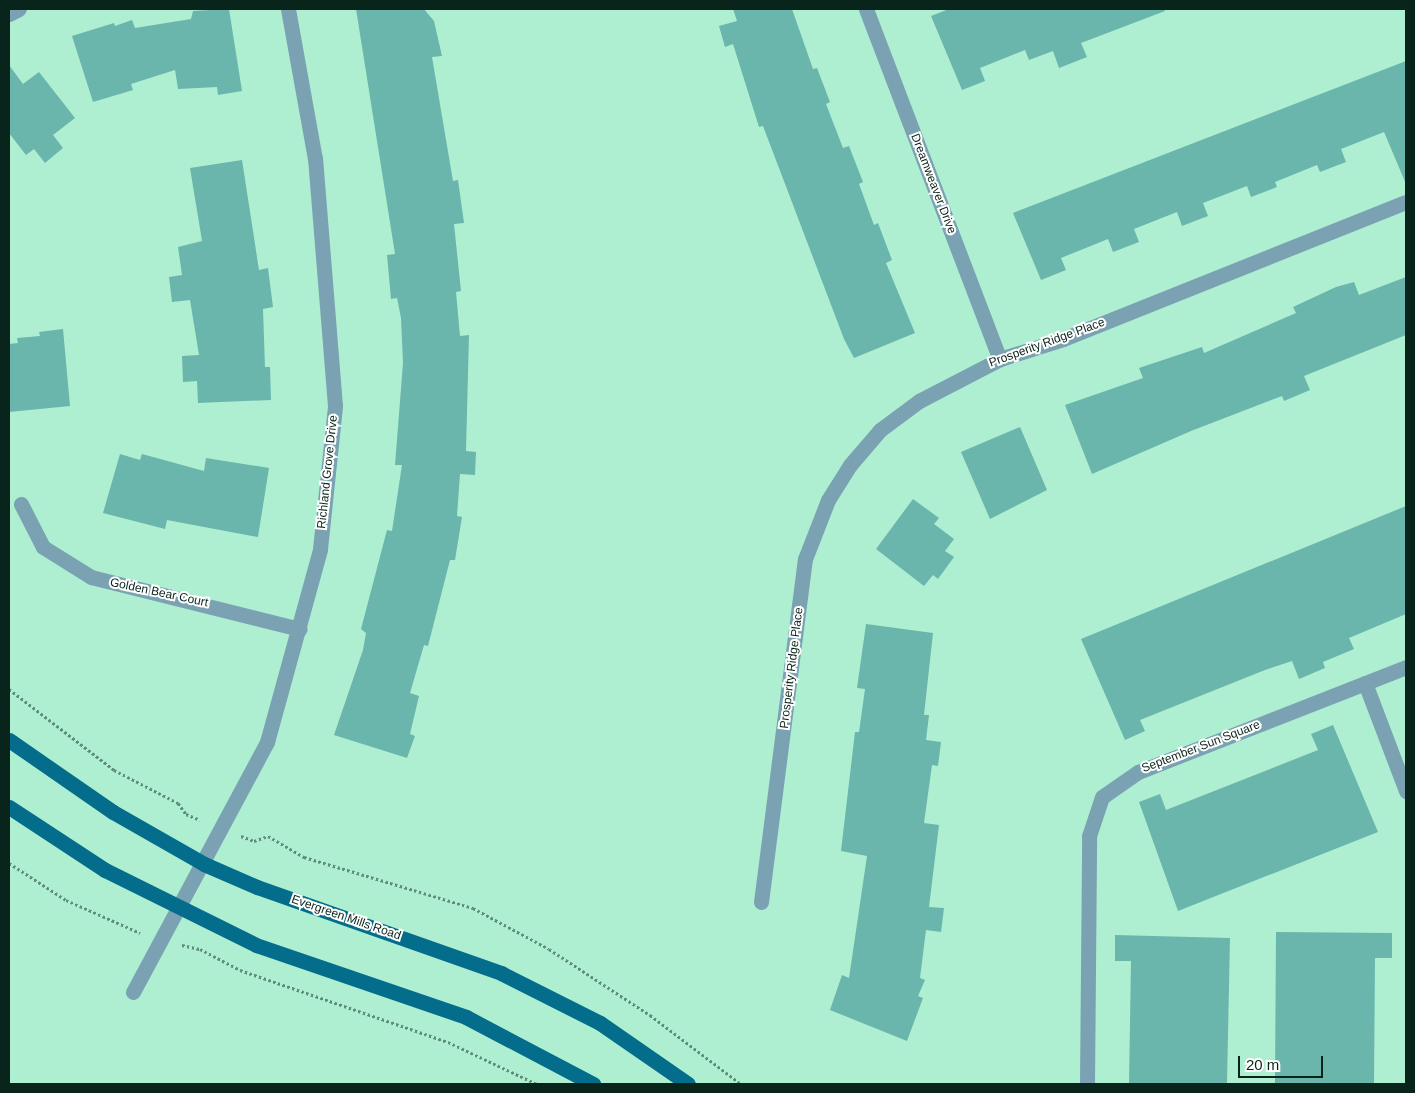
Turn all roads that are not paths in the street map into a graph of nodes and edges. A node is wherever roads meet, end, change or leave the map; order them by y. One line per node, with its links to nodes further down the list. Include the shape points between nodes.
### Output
1 (19, 9): 4 (street)
2 (288, 9): 8 (street, Richland Grove Drive, via 315,158 336,406 320,549)
3 (866, 9): 6 (street, Dreamweaver Drive)
4 (9, 14)
5 (1406, 202): 6 (street, Prosperity Ridge Place, via 1063,339)
6 (1000, 358): 15 (street, Prosperity Ridge Place, via 919,400 880,430 850,465 828,500 805,559)
7 (21, 504): 8 (street, Golden Bear Court, via 43,547 91,577)
8 (300, 629): 14 (street, Richland Grove Drive, via 267,742)
9 (1406, 667): 10 (street, September Sun Square)
10 (1365, 683): 12 (street); 20 (street, September Sun Square, via 1138,772 1102,797 1089,836)
11 (9, 740): 14 (main road, Evergreen Mills Road, via 113,812)
12 (1406, 792)
13 (9, 807): 16 (main road, via 105,870)
14 (204, 864): 16 (street, Richland Grove Drive); 19 (main road, Evergreen Mills Road, via 256,887 501,973 600,1023)
15 (761, 902)
16 (179, 908): 17 (street, Richland Grove Drive); 18 (main road, via 256,946 466,1017 530,1047)
17 (133, 992)
18 (593, 1084)
19 (688, 1084)
20 (1087, 1084)

